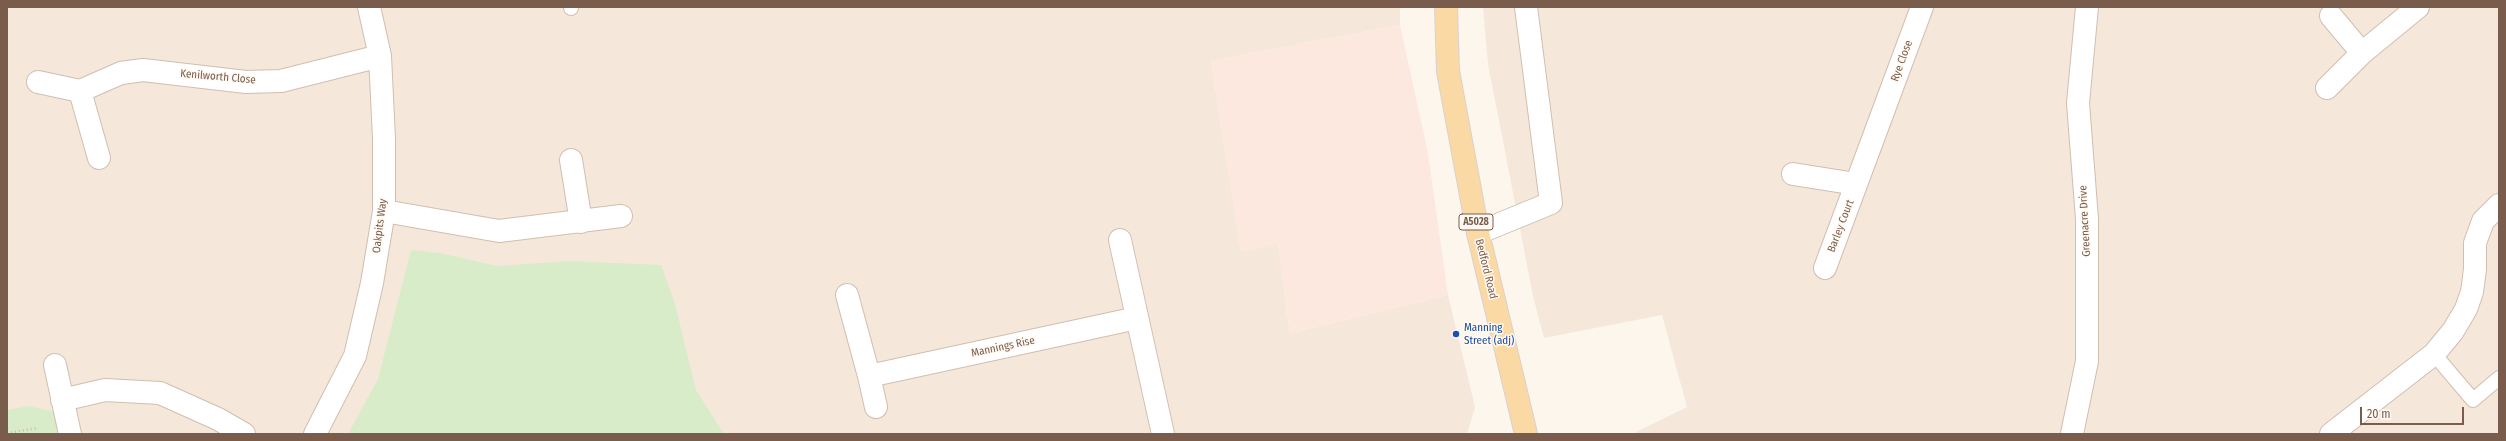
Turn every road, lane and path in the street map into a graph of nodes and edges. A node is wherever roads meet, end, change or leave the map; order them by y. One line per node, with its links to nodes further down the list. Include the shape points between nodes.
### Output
1 (369, 7): 9 (street, Oakpits Way)
2 (1446, 7): 22 (main road, Bedford Road / A5028, via 1448,71)
3 (1526, 7): 22 (street, via 1551,203)
4 (1922, 7): 13 (street, Rye Close)
5 (2086, 7): 38 (street, Greenacre Drive, via 2078,103 2087,219 2087,360)
6 (2418, 7): 8 (street)
7 (2331, 16): 8 (street)
8 (2362, 53): 11 (street)
9 (380, 56): 12 (street, Kenilworth Close, via 281,81 246,82 143,70 121,73); 19 (street, Oakpits Way)
10 (38, 82): 12 (street)
11 (2327, 88)
12 (80, 91): 14 (street)
13 (1882, 116): 17 (street, Barley Court)
14 (99, 158)
15 (571, 160): 21 (street)
16 (1793, 174): 17 (street, Barley Court)
17 (1856, 184): 24 (street, Barley Court)
18 (2499, 206): 27 (street, via 2483,221 2475,243 2475,269 2466,309 2453,331)
19 (384, 211): 21 (street, via 499,231); 35 (street, Oakpits Way, via 372,283 355,356)
20 (621, 216): 21 (street)
21 (581, 222)
22 (1478, 233): 37 (main road, Bedford Road / A5028)
23 (1120, 240): 26 (street)
24 (1825, 268)
25 (847, 295): 29 (street)
26 (1137, 318): 29 (street, Mannings Rise); 36 (street)
27 (2434, 354): 30 (lane, via 2473,400); 39 (street)
28 (55, 365): 31 (street)
29 (869, 376): 32 (street)
30 (2499, 378)
31 (62, 400): 33 (street); 34 (street, via 106,390 160,393 218,419)
32 (876, 407)
33 (70, 434)
34 (244, 434)
35 (315, 434)
36 (1163, 434)
37 (1526, 434)
38 (2072, 434)
39 (2331, 434)

